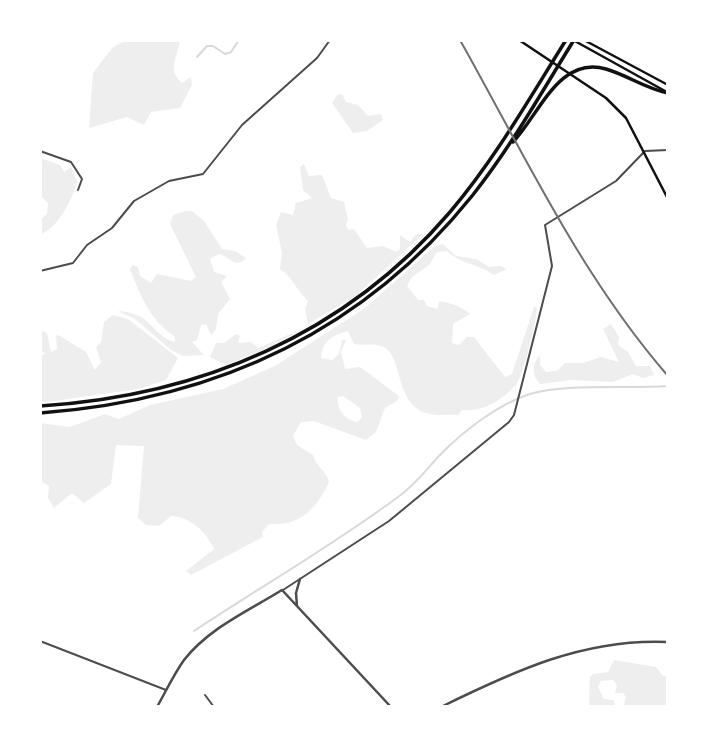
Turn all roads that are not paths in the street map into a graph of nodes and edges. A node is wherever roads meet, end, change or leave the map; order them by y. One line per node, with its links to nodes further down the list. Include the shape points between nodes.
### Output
1 (330, 40): 14 (street, via 317,58 242,125 203,174 169,181 134,201 73,263)
2 (519, 40): 11 (main road, via 606,98 626,118)
3 (566, 40): 15 (highway, via 493,156 451,211 390,273 350,304 276,349 226,370 146,393)
4 (573, 40): 7 (main road); 8 (highway)
5 (584, 40): 6 (main road)
6 (668, 85)
7 (668, 93): 8 (highway, via 606,69 575,70 564,77)
8 (507, 149): 16 (highway, via 462,208 413,260 356,307 292,347 178,391 132,402)
9 (668, 150): 11 (street)
10 (40, 151): 12 (street, via 71,162 82,179)
11 (645, 151): 13 (main road); 17 (street, via 616,181 550,220 544,229 552,266 514,415 389,521)
12 (78, 190)
13 (668, 199)
14 (40, 271)
15 (40, 406)
16 (40, 412)
17 (300, 579): 18 (street); 19 (street)
18 (282, 590): 19 (street); 22 (street, via 201,642)
19 (297, 606): 26 (street)
20 (40, 641): 22 (street)
21 (668, 642): 27 (street, via 609,643 567,653 501,677)
22 (164, 690): 24 (street)
23 (205, 695): 25 (street)
24 (157, 707)
25 (214, 707)
26 (391, 707)
27 (441, 707)

